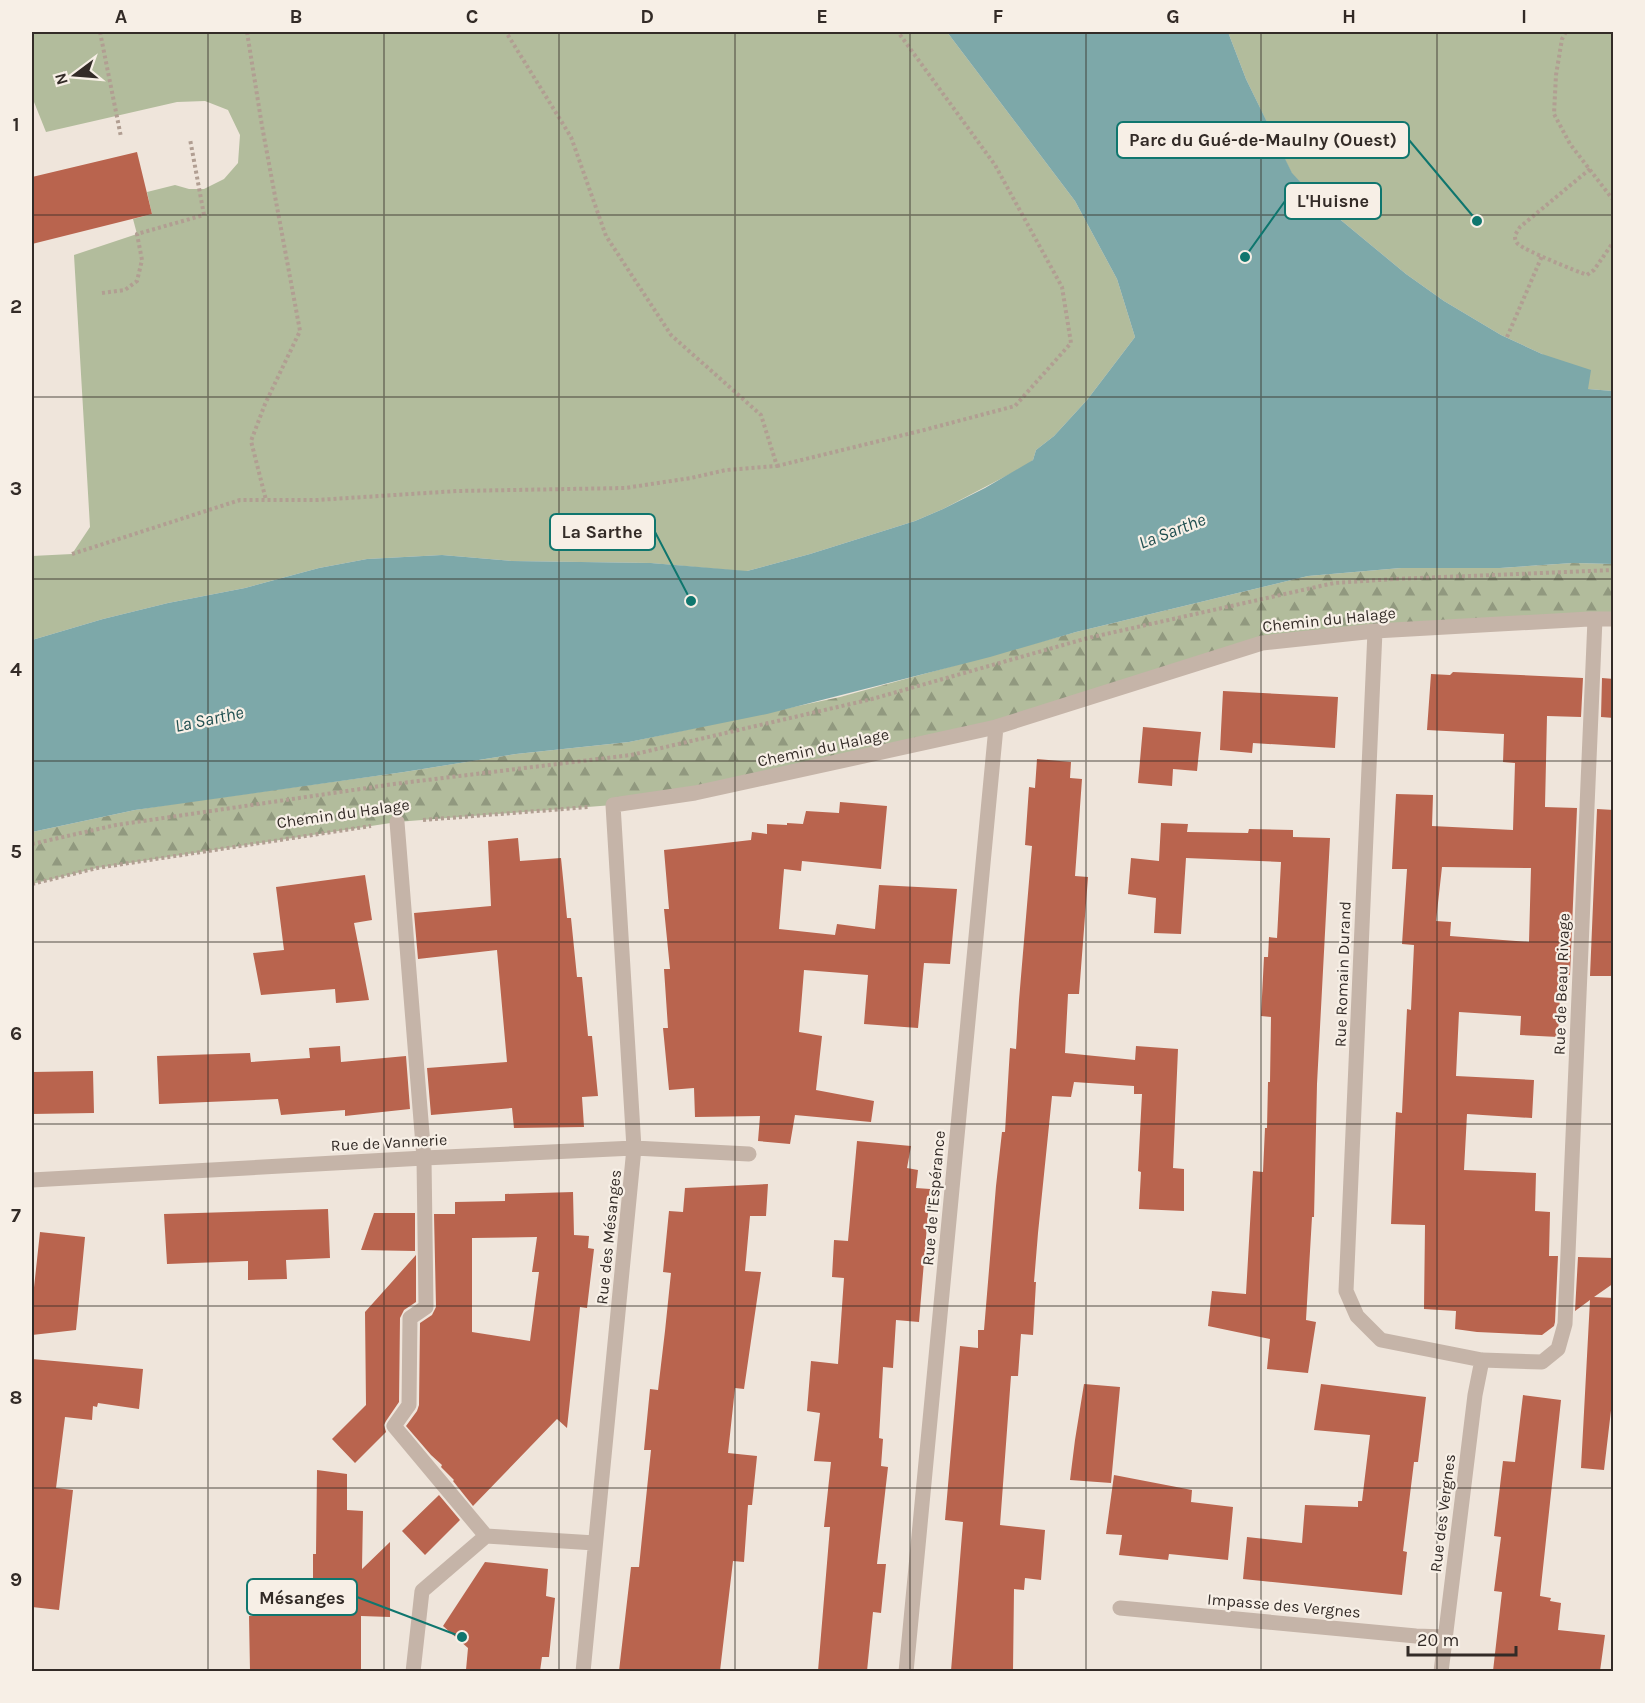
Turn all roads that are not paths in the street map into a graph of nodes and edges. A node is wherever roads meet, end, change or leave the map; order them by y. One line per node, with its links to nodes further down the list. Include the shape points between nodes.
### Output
1 (1595, 618): 2 (street, Chemin du Halage); 3 (street, Chemin du Halage); 11 (street, Rue de Beau Rivage, via 1565,1324 1558,1349 1542,1362)
2 (1614, 619)
3 (1375, 631): 4 (street, Chemin du Halage, via 1263,644); 11 (street, Rue Romain Durand, via 1346,1291 1358,1316 1381,1340)
4 (996, 727): 5 (street, Chemin du Halage, via 695,793); 18 (street, Rue de l'Espérance)
5 (613, 805): 7 (street, Rue des Mésanges)
6 (397, 822): 9 (street)
7 (634, 1148): 8 (street, Rue de Vannerie); 9 (street, Rue de Vannerie); 13 (street, Rue des Mésanges)
8 (749, 1154)
9 (424, 1158): 10 (street, Rue de Vannerie); 12 (street, via 426,1307 410,1318 409,1405 394,1426)
10 (32, 1180)
11 (1482, 1360): 15 (street, Rue des Vergnes)
12 (486, 1536): 13 (street); 16 (street, via 422,1591)
13 (595, 1543): 17 (street, Rue des Mésanges)
14 (1120, 1608): 15 (street, Impasse des Vergnes)
15 (1445, 1637): 19 (street, Rue des Vergnes)
16 (413, 1671)
17 (583, 1671)
18 (906, 1671)
19 (1441, 1671)

